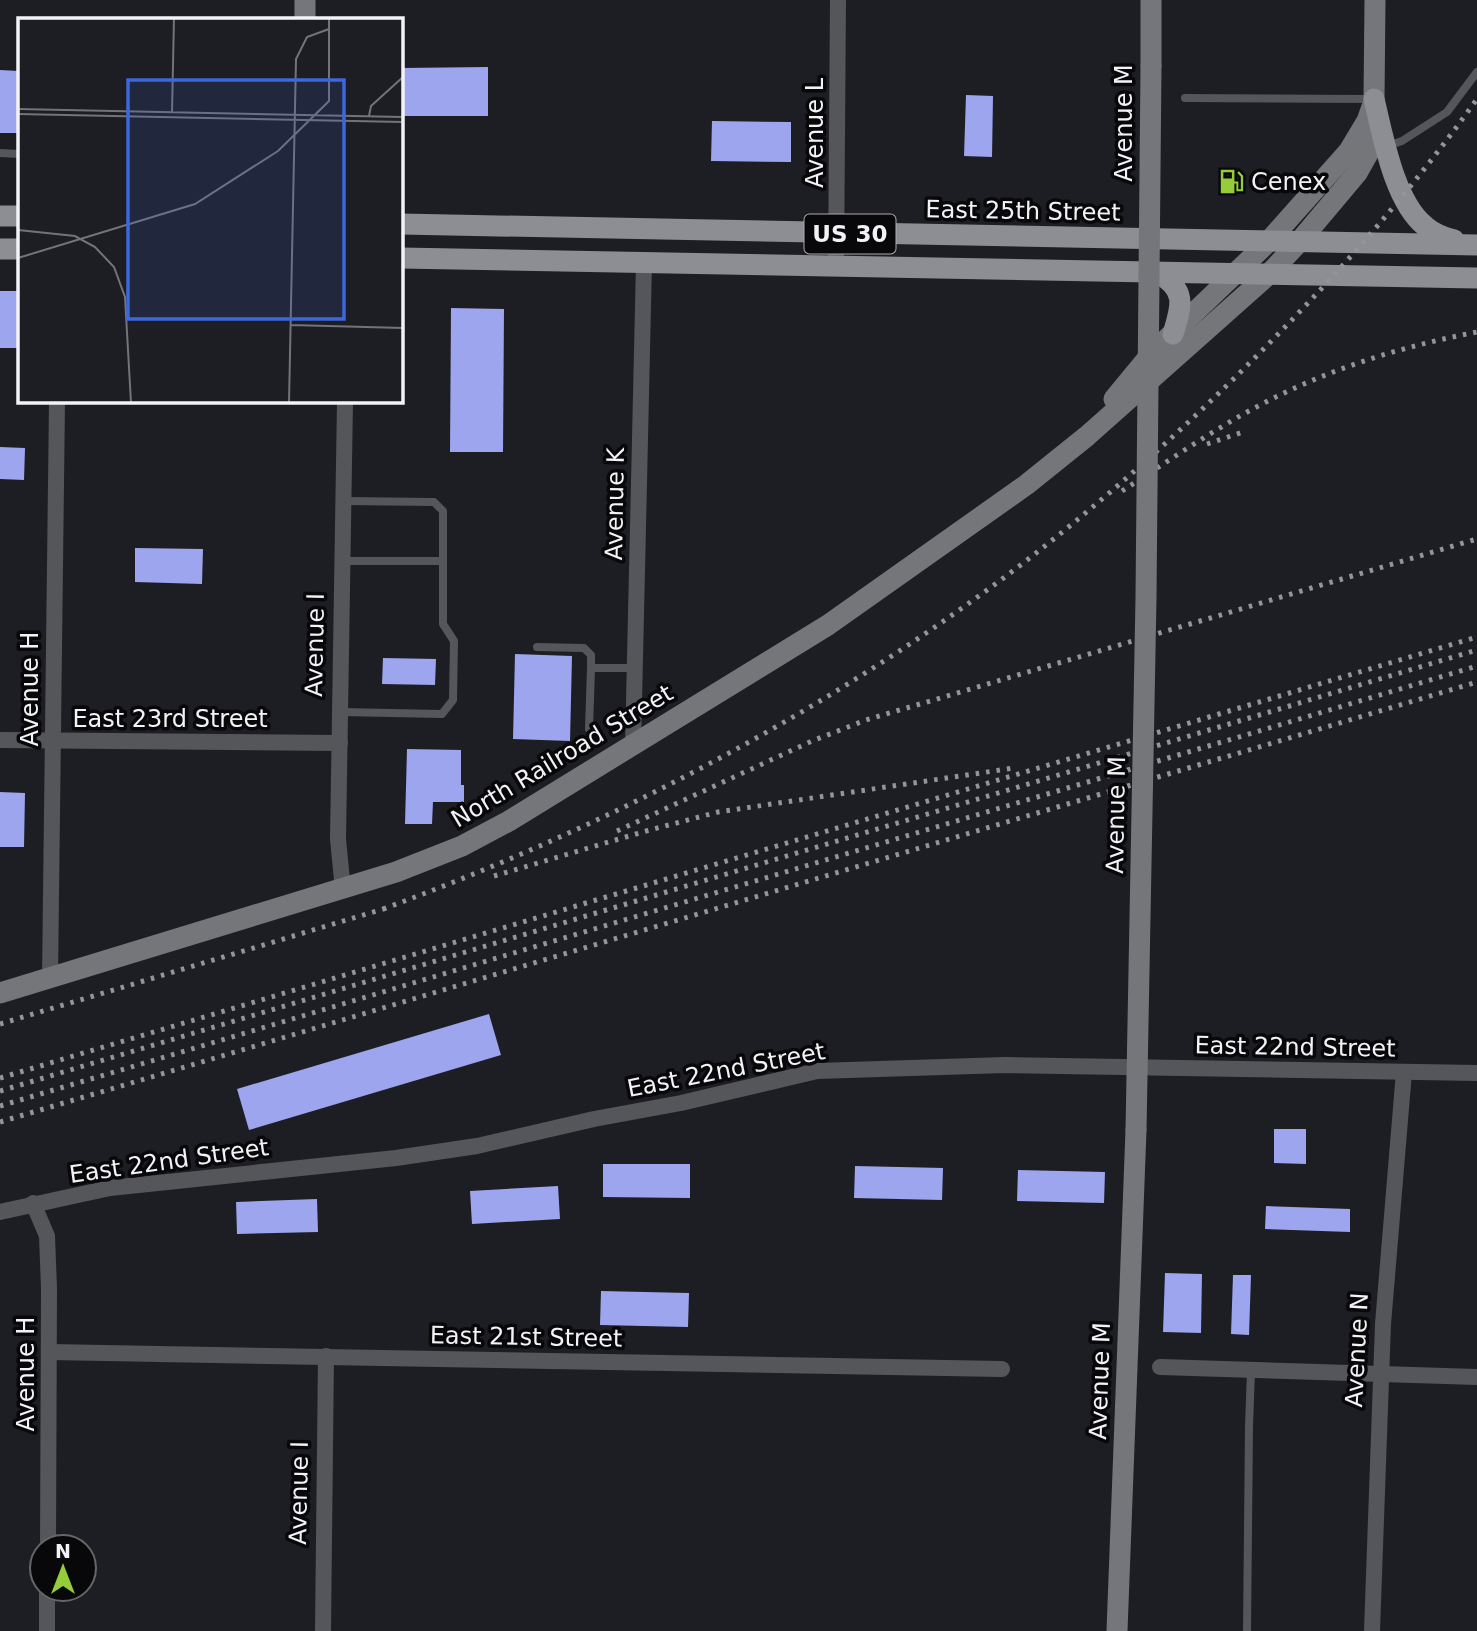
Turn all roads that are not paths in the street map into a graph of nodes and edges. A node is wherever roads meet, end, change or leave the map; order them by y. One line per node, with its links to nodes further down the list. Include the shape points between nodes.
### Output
1 (305, 0): 5 (main road)
2 (838, 0): 15 (street, Avenue L)
3 (1151, 0): 62 (main road, Avenue M, bridge, via 1136,1130)
4 (1375, 0): 8 (main road)
5 (305, 18)
6 (1477, 72): 9 (lane, via 1447,112)
7 (1185, 98): 8 (lane)
8 (1374, 99): 9 (main road); 16 (main road, via 1349,151); 17 (main road, via 1377,133 1366,161)
9 (1386, 147): 18 (main road, via 1403,195 1423,225 1438,236)
10 (0, 153): 11 (lane)
11 (18, 154)
12 (0, 216): 13 (main road)
13 (18, 216)
14 (402, 225): 15 (main road, East 25th Street / US 30)
15 (837, 234): 16 (main road, East 25th Street / US 30); 23 (street, Avenue L)
16 (1268, 242): 17 (main road, East 25th Street / US 30); 25 (main road)
17 (1299, 242): 18 (main road, East 25th Street / US 30); 26 (main road)
18 (1473, 245)
19 (0, 249): 20 (main road)
20 (18, 249)
21 (402, 258): 22 (main road, US 30)
22 (644, 263): 23 (main road, US 30); 37 (street, Avenue K)
23 (836, 267): 24 (main road, US 30)
24 (1157, 273): 25 (main road, US 30); 28 (main road, via 1170,280 1180,296)
25 (1236, 275): 26 (main road, US 30); 28 (main road)
26 (1268, 275): 27 (main road, US 30); 31 (main road)
27 (1477, 278)
28 (1173, 334): 31 (main road, via 1132,376)
29 (57, 402): 41 (street, Avenue H)
30 (345, 402): 32 (street, Avenue I)
31 (1087, 436): 43 (main road, North Railroad Street, via 1027,485 828,625)
32 (344, 500): 33 (street, Avenue I); 34 (lane, via 434,502 443,511)
33 (343, 561): 34 (lane); 38 (street, Avenue I)
34 (443, 561): 38 (lane, via 443,624 454,641 453,700 442,714)
35 (537, 647): 36 (lane, via 584,648 592,655)
36 (591, 668): 37 (lane); 39 (lane)
37 (634, 668): 43 (street, Avenue K)
38 (340, 712): 42 (street, Avenue I)
39 (589, 729)
40 (0, 740): 41 (street, East 23rd Street)
41 (52, 741): 42 (street, East 23rd Street); 45 (street, Avenue H)
42 (340, 743): 44 (street, Avenue I, via 338,839)
43 (633, 746): 44 (main road, North Railroad Street, via 462,846)
44 (343, 890): 45 (main road, North Railroad Street)
45 (50, 978): 46 (main road, North Railroad Street)
46 (0, 993)
47 (1404, 1072): 48 (street, East 22nd Street); 49 (street, East 22nd Street, via 1005,1065 817,1071 477,1146 110,1188); 56 (street, Avenue N)
48 (1477, 1073)
49 (33, 1203): 50 (street); 51 (street, Avenue H, via 47,1236)
50 (0, 1212)
51 (49, 1352): 52 (street, East 21st Street); 58 (street, Avenue H)
52 (326, 1356): 54 (street, East 21st Street); 61 (street, Avenue I)
53 (1160, 1367): 55 (street)
54 (1002, 1369)
55 (1251, 1371): 56 (street); 63 (lane)
56 (1383, 1374): 57 (street); 64 (street, Avenue N)
57 (1477, 1377)
58 (48, 1533)
59 (47, 1603): 60 (street)
60 (47, 1631)
61 (323, 1631)
62 (1117, 1631)
63 (1247, 1631)
64 (1372, 1631)

